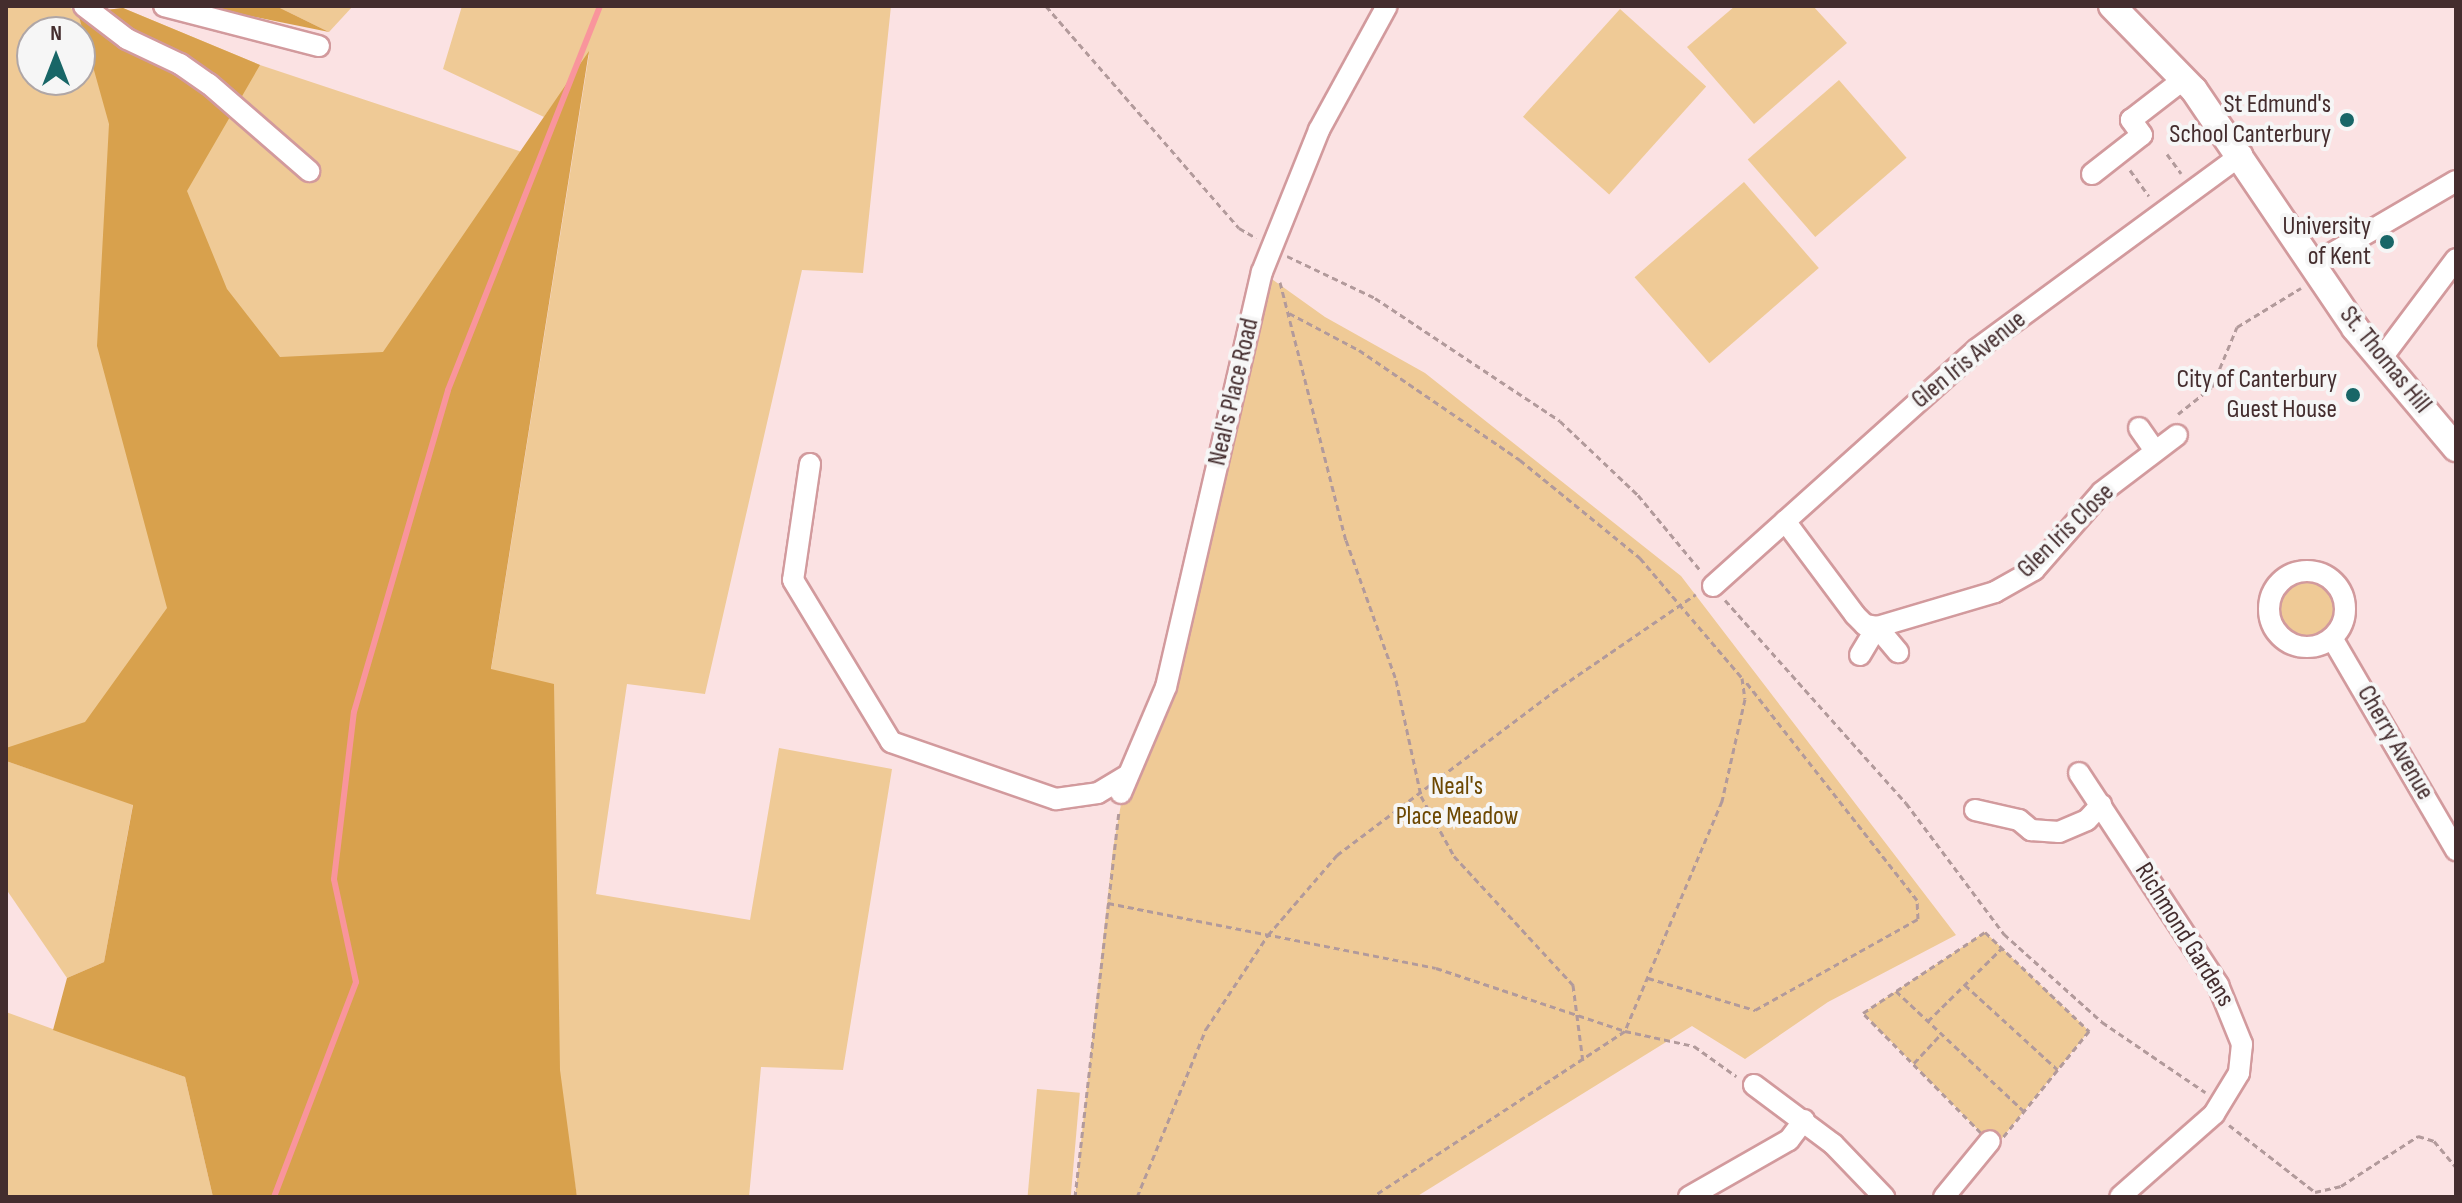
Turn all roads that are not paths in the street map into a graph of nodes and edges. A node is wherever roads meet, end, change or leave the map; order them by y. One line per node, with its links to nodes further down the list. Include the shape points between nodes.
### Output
1 (84, 6): 8 (street, via 127,39 209,84)
2 (164, 6): 5 (street)
3 (1387, 6): 18 (street, Neal's Place Road, via 1287,197 1166,687 1123,785 1056,799 891,742 793,580)
4 (2112, 6): 6 (main road, St. Thomas Hill)
5 (319, 46)
6 (2184, 79): 7 (main road, St. Thomas Hill); 9 (street, via 2131,120 2142,135)
7 (2242, 154): 12 (main road, St. Thomas Hill); 19 (street, Glen Iris Avenue, via 1977,349)
8 (309, 171)
9 (2092, 174)
10 (2456, 181): 12 (street)
11 (2456, 259): 13 (street)
12 (2318, 270): 13 (main road, St. Thomas Hill)
13 (2381, 359): 16 (main road, St. Thomas Hill)
14 (2139, 428): 17 (street)
15 (2177, 435): 17 (street, Glen Iris Close)
16 (2456, 448)
17 (2155, 451): 21 (street, Glen Iris Close, via 2095,499 2034,570 1995,592)
18 (810, 464)
19 (1785, 521): 20 (street, Glen Iris Avenue); 21 (street, via 1855,615)
20 (1713, 586)
21 (1877, 627): 23 (street); 24 (street)
22 (2332, 638): 28 (street, Cherry Avenue)
23 (1898, 652)
24 (1860, 655)
25 (2079, 773): 27 (street, Richmond Gardens)
26 (1975, 810): 27 (street, via 2019,820 2039,831 2059,832)
27 (2094, 812): 35 (street, Richmond Gardens, via 2173,912 2238,1027 2239,1073 2218,1108)
28 (2456, 850)
29 (1754, 1085): 30 (street)
30 (1804, 1120): 32 (street, via 1789,1140); 33 (street)
31 (1990, 1141): 34 (street)
32 (1689, 1197)
33 (1884, 1197)
34 (1944, 1197)
35 (2120, 1197)

